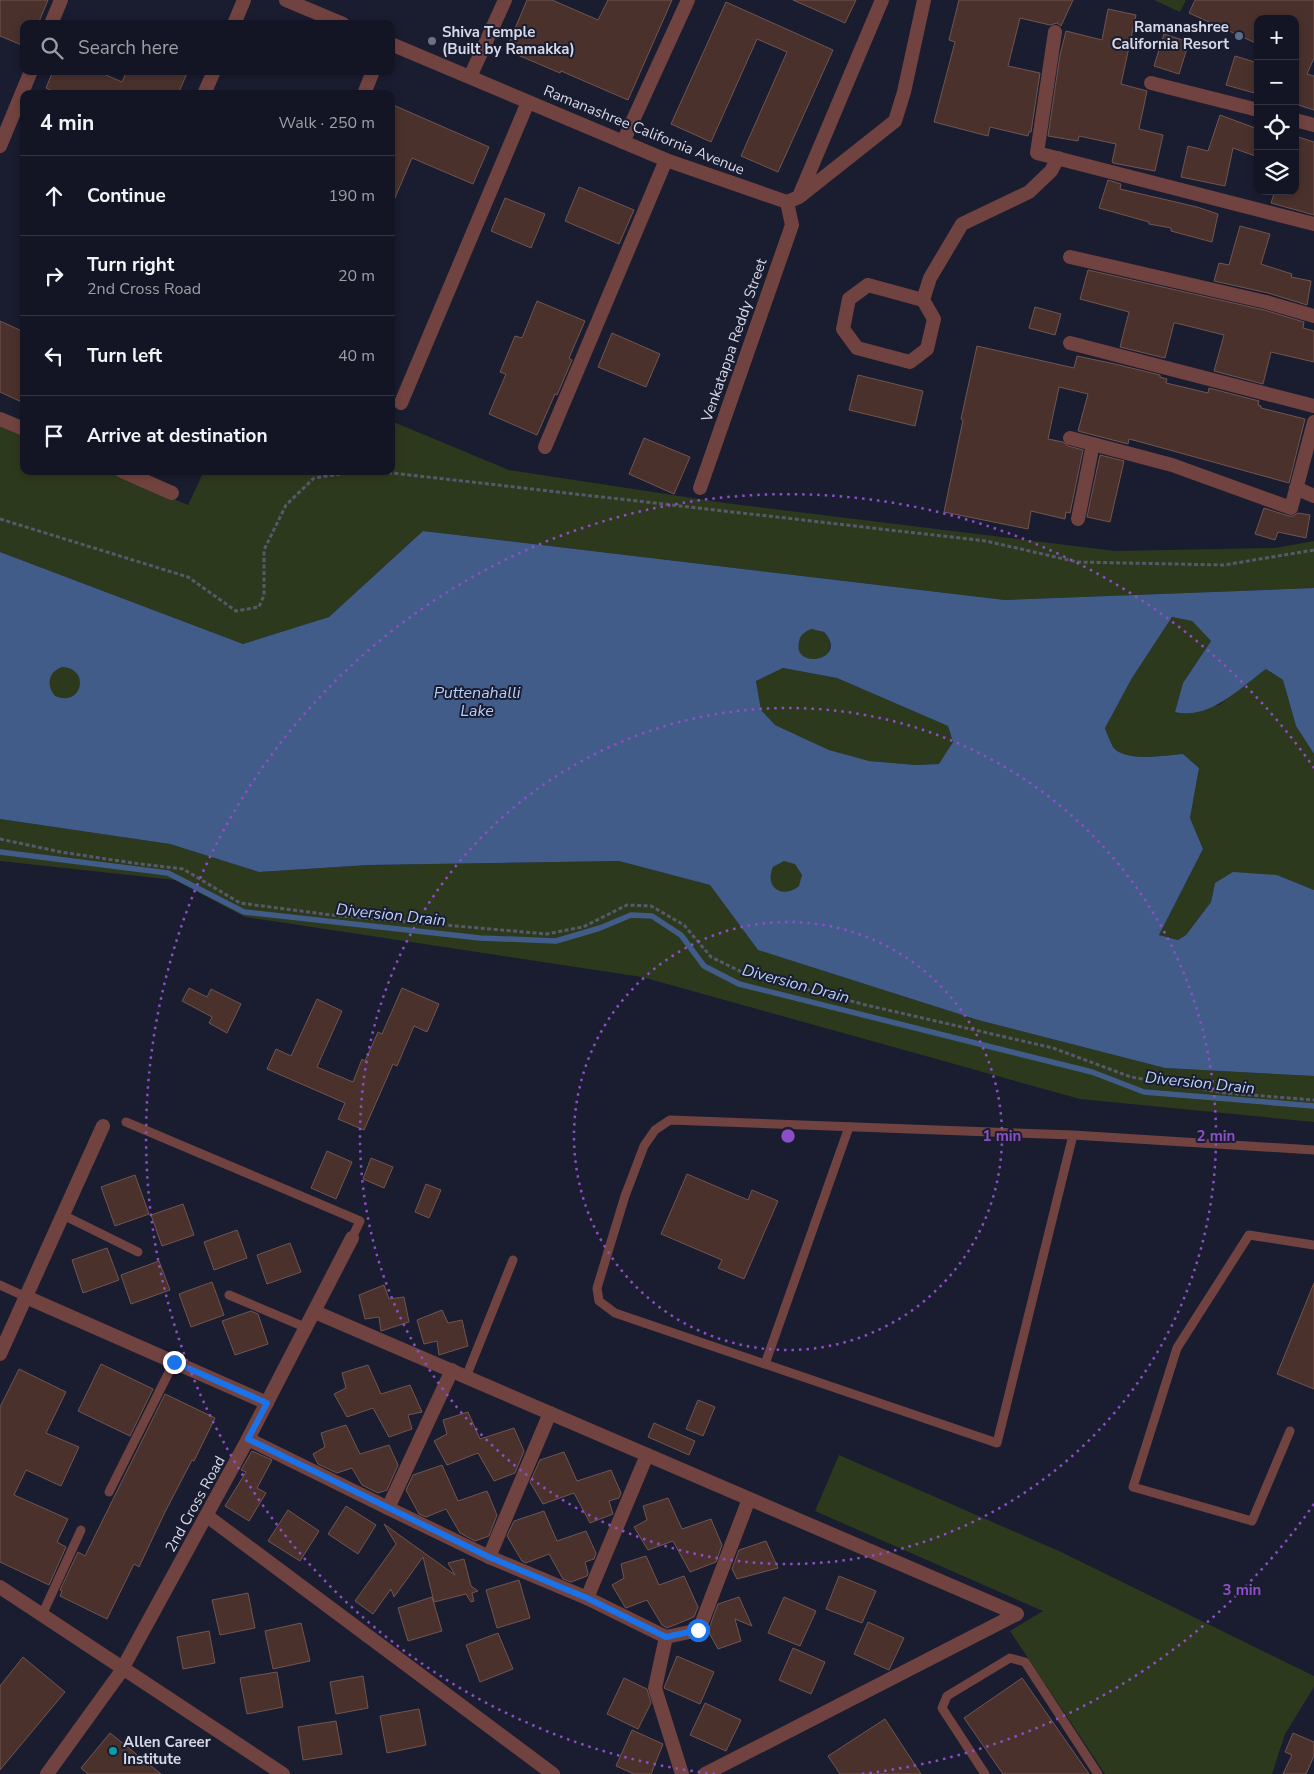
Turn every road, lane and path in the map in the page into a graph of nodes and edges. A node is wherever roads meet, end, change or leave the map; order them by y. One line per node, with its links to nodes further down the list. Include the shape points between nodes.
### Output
1 (62, 0): 8 (street)
2 (244, 0): 9 (street)
3 (286, 0): 10 (street)
4 (505, 0): 16 (street)
5 (688, 0): 26 (street)
6 (882, 0): 30 (street)
7 (924, 0): 30 (street, via 895,120)
8 (54, 20)
9 (236, 20)
10 (334, 20)
11 (1055, 32): 28 (street, via 1037,153)
12 (395, 46): 16 (street, Ramanashree California Avenue)
13 (29, 75): 18 (street)
14 (212, 75): 19 (street)
15 (371, 75): 20 (street)
16 (470, 77): 22 (street, Ramanashree California Avenue)
17 (1151, 83): 23 (street)
18 (23, 90)
19 (206, 90)
20 (366, 90)
21 (20, 98): 27 (street)
22 (528, 102): 26 (street, Ramanashree California Avenue); 36 (street)
23 (1254, 109)
24 (1299, 121): 25 (street)
25 (1314, 124)
26 (623, 142): 29 (street, Ramanashree California Avenue)
27 (0, 146)
28 (1058, 158): 31 (street); 33 (street, via 1051,171 1029,192 962,224 930,278)
29 (666, 160): 30 (street, Ramanashree California Avenue); 43 (street)
30 (793, 200): 47 (street, Venkatappa Reddy Street, via 792,226)
31 (1314, 224)
32 (1070, 257): 34 (street)
33 (923, 300): 33 (street, via 868,285 849,299 842,329 857,348 910,362 927,349 934,319)
34 (1314, 316)
35 (1070, 343): 37 (street)
36 (401, 403)
37 (1314, 406)
38 (0, 419): 40 (street)
39 (1314, 422): 48 (street)
40 (20, 427)
41 (1070, 438): 42 (street)
42 (1093, 444): 48 (street, via 1172,465 1291,508); 52 (street)
43 (546, 447)
44 (395, 473): 53 (path, via 986,541 1077,562 1224,565)
45 (131, 475): 49 (street)
46 (334, 475): 51 (path, via 314,478 286,504 264,550 264,595 259,607 236,611 188,577)
47 (700, 488)
48 (1296, 488): 50 (street)
49 (172, 493)
50 (1314, 496)
51 (0, 519)
52 (1078, 519)
53 (1314, 550)
54 (0, 839): 55 (path, via 61,852 183,869 240,904 331,915 546,934 583,927 627,905 651,906 684,925 710,957 744,973 1053,1048 1132,1077 1225,1093)
55 (1314, 1100)
56 (126, 1122): 62 (lane, via 360,1221)
57 (103, 1126): 61 (street)
58 (849, 1127): 59 (lane); 73 (lane); 73 (lane, via 670,1120 655,1130 644,1146 625,1196 597,1288 599,1301 615,1313)
59 (1073, 1135): 60 (lane); 73 (lane, via 997,1443)
60 (1314, 1150)
61 (62, 1215): 64 (lane); 68 (street)
62 (352, 1238): 69 (street, 2nd Cross Road)
63 (1314, 1245): 78 (lane, via 1249,1235 1177,1348 1133,1487 1252,1521)
64 (138, 1252)
65 (514, 1260): 75 (lane)
66 (0, 1285): 68 (lane)
67 (229, 1295): 70 (lane)
68 (26, 1297): 71 (street); 72 (street)
69 (315, 1312): 70 (street, 2nd Cross Road); 74 (street)
70 (307, 1328): 76 (street, 2nd Cross Road)
71 (0, 1354)
72 (174, 1362): 76 (street); 81 (lane)
73 (765, 1364)
74 (452, 1370): 75 (street); 83 (street)
75 (466, 1377): 77 (street)
76 (267, 1403): 79 (street, 2nd Cross Road)
77 (550, 1413): 80 (street); 86 (street)
78 (1290, 1431)
79 (248, 1439): 83 (street); 84 (street, 2nd Cross Road)
80 (647, 1455): 82 (street); 88 (street)
81 (109, 1492)
82 (750, 1499): 90 (street, via 698,1630); 96 (street, via 1018,1614)
83 (388, 1508): 86 (street)
84 (207, 1516): 91 (street, 2nd Cross Road); 94 (street)
85 (81, 1530): 89 (lane)
86 (489, 1557): 88 (street)
87 (0, 1587): 89 (street)
88 (587, 1598): 90 (street)
89 (42, 1615): 91 (street)
90 (666, 1637): 95 (street, via 656,1688)
91 (122, 1668): 92 (street, 2nd Cross Road); 93 (street)
92 (47, 1774)
93 (283, 1774)
94 (553, 1774)
95 (682, 1774)
96 (705, 1774)
97 (985, 1774): 98 (lane, via 942,1708 947,1696 1010,1658 1025,1662)
98 (1098, 1774)

